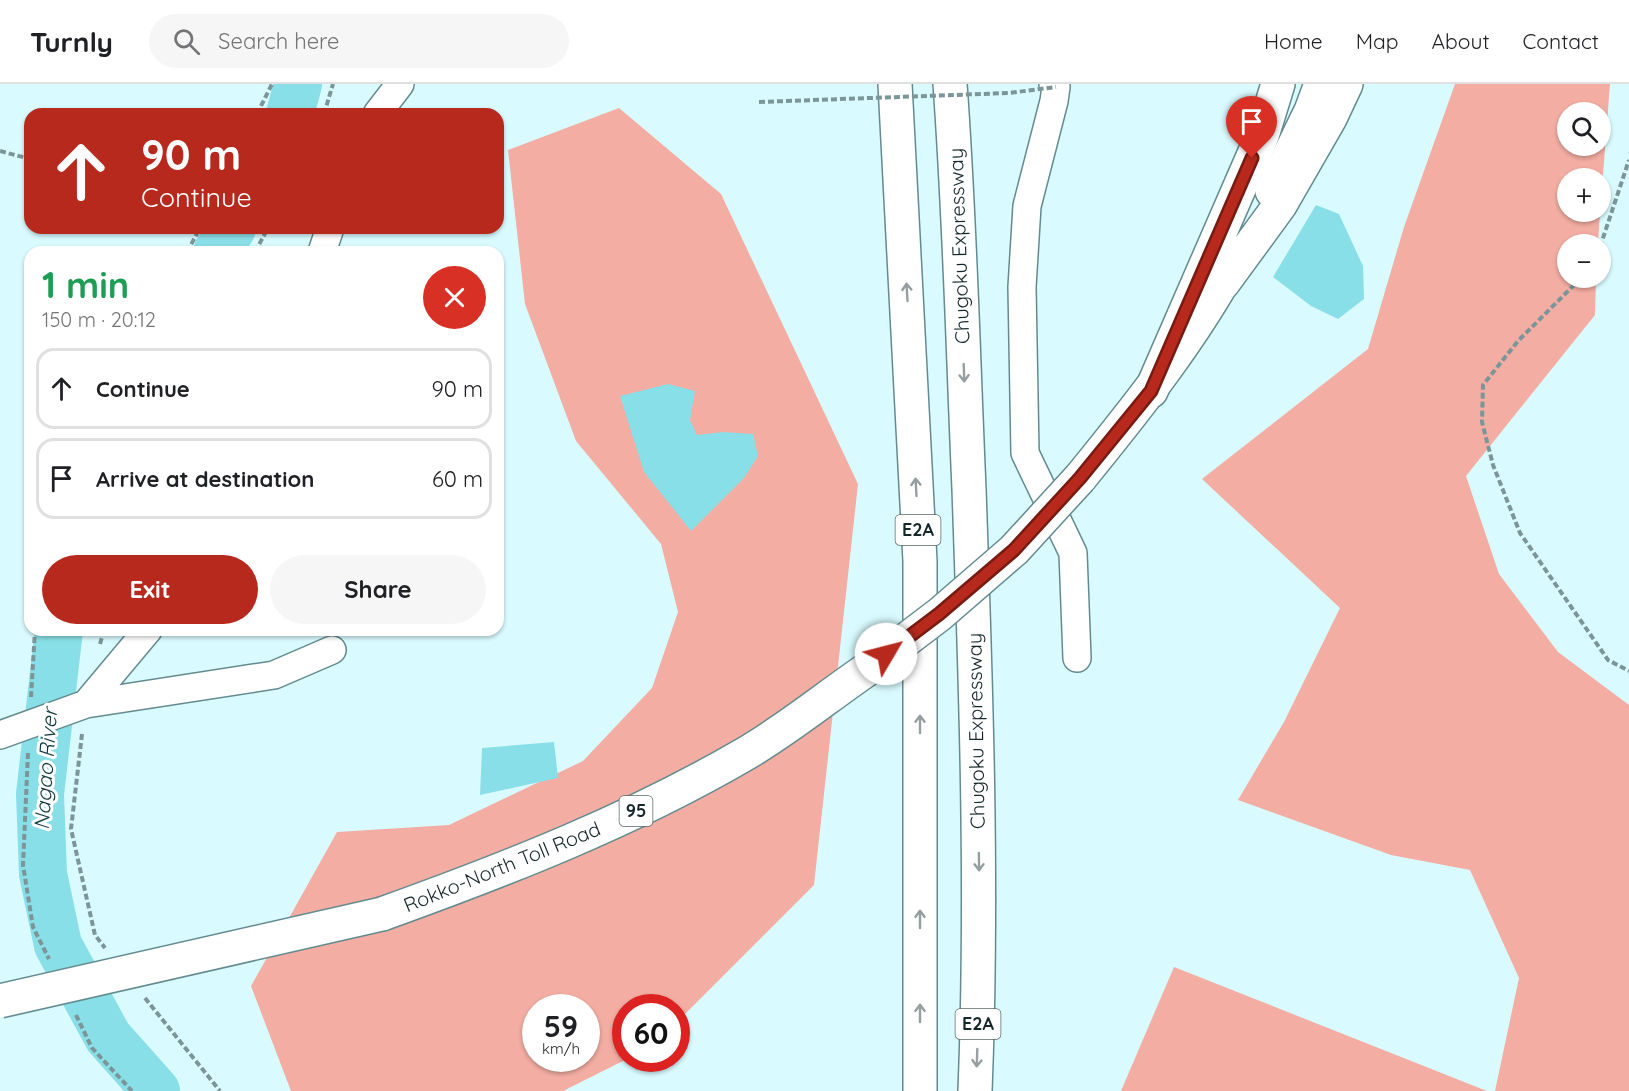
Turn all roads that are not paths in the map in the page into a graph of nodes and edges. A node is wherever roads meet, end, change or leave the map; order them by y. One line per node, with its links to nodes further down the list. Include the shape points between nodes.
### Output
1 (400, 84): 8 (street)
2 (895, 84): 17 (main road, E2A, one-way to 2, via 920,561)
3 (950, 84): 18 (main road, Chugoku Expressway / E2A, one-way to 18, via 974,616 981,957)
4 (1278, 84): 10 (main road, via 1262,136)
5 (1321, 84): 9 (main road, Rokko-North Toll Road / 95, via 1281,173)
6 (1346, 84): 9 (main road, via 1280,205)
7 (1055, 86): 13 (street, via 1027,206 1022,287 1025,453 1072,553)
8 (382, 108)
9 (1223, 283): 10 (main road, Rokko-North Toll Road / 95)
10 (1151, 391): 16 (main road, Rokko-North Toll Road / 95, bridge, via 1080,478 1014,550 939,614 748,753 681,790 505,870 382,914)
11 (143, 636): 14 (street)
12 (332, 650): 14 (street, via 274,675)
13 (1077, 658)
14 (86, 704): 15 (street)
15 (0, 735)
16 (0, 1001)
17 (920, 1091)
18 (975, 1091)

